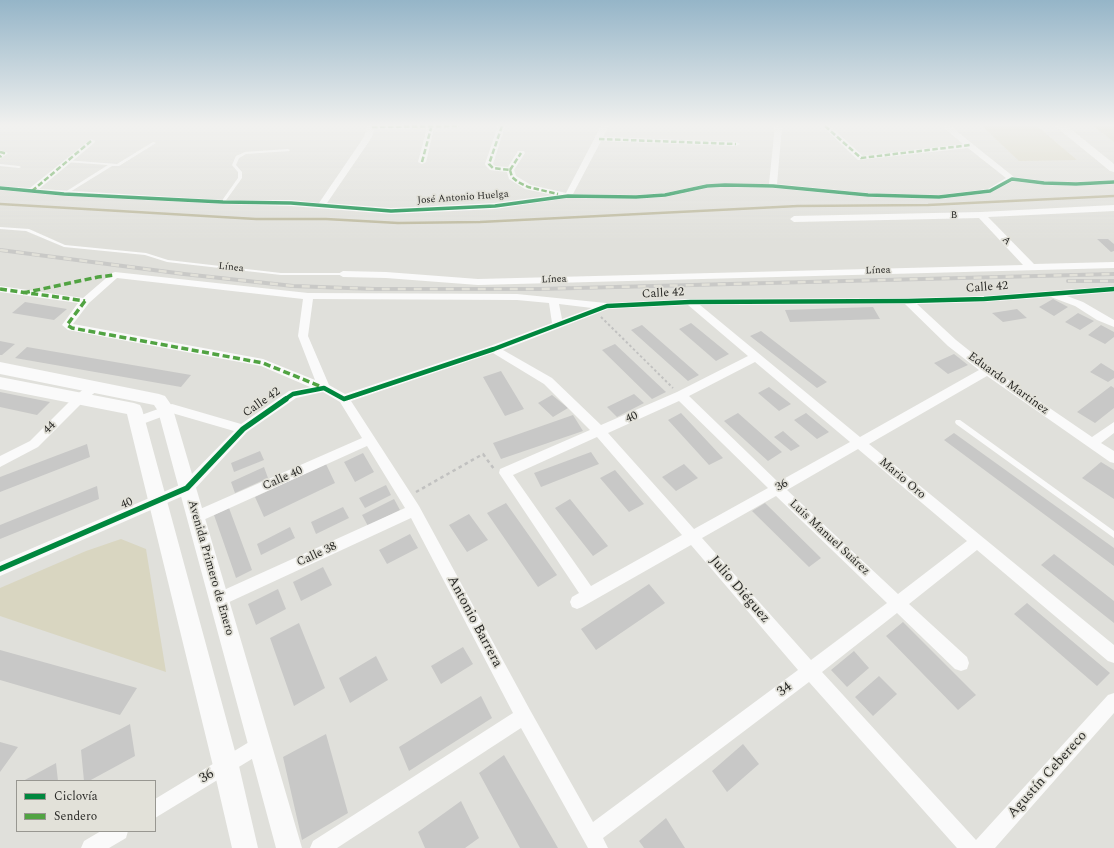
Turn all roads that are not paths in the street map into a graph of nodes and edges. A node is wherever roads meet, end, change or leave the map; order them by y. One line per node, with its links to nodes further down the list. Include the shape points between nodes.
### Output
1 (5, 166): 11 (lane)
2 (61, 166): 17 (street)
3 (110, 166): 18 (lane)
4 (234, 166): 20 (lane, via 240,172 240,178)
5 (349, 166): 21 (street)
6 (491, 166): 12 (street)
7 (513, 166): 12 (street)
8 (585, 166): 19 (street)
9 (775, 166): 15 (street)
10 (995, 166): 13 (street)
11 (19, 167)
12 (510, 170): 19 (street, via 512,177 528,187)
13 (1012, 179): 14 (street, via 1076,184); 15 (street, José Antonio Huelga, via 990,191 939,197 868,195)
14 (1114, 182)
15 (773, 186): 19 (street, José Antonio Huelga, via 707,186 665,195 636,197)
16 (0, 188): 17 (street, José Antonio Huelga)
17 (32, 191): 18 (street, José Antonio Huelga)
18 (64, 194): 20 (street, José Antonio Huelga)
19 (568, 196): 21 (street, José Antonio Huelga, via 495,206 391,211)
20 (223, 202): 21 (street, José Antonio Huelga)
21 (322, 205)
22 (1114, 208): 23 (street, B)
23 (981, 215): 24 (street, B); 27 (street, A)
24 (794, 219)
25 (0, 228): 28 (lane, Línea, via 27,230 64,246 146,254 167,262 281,274)
26 (1114, 265): 27 (street, Línea)
27 (1032, 267): 28 (street, Línea, via 478,282)
28 (343, 274)
29 (1114, 288): 31 (street, Calle 42)
30 (0, 289): 34 (street)
31 (1070, 291): 32 (street, Calle 42); 38 (street)
32 (1050, 293): 36 (street, Calle 42, via 984,299); 38 (street)
33 (308, 296): 34 (street, Línea, via 115,275); 35 (street, Línea, via 517,297); 47 (street, via 303,336)
34 (85, 301): 47 (street, via 68,325 72,328 263,363)
35 (553, 301): 39 (street, Línea); 41 (street)
36 (908, 301): 37 (street, Calle 42); 45 (street, Eduardo Martínez, via 952,343)
37 (690, 302): 39 (street, Calle 42); 43 (street, Mario Oro)
38 (1079, 304): 40 (street)
39 (607, 306): 41 (street, Calle 42)
40 (1114, 324)
41 (558, 325): 42 (street, Calle 42)
42 (494, 349): 50 (street, Calle 42); 56 (street, Julio Diéguez, via 548,381)
43 (756, 357): 49 (street, 40); 58 (street, Mario Oro)
44 (0, 368): 48 (street)
45 (987, 371): 58 (street, 36); 59 (street, Eduardo Martínez)
46 (0, 383): 48 (street)
47 (324, 388): 50 (street); 55 (street, Calle 42, via 293,394)
48 (87, 393): 51 (street, via 160,400); 52 (street, via 134,409); 61 (street, 44, via 34,444)
49 (681, 395): 56 (street, 40); 63 (street, Luis Manuel Suárez)
50 (344, 399): 57 (street, Antonio Barrera)
51 (166, 410): 52 (street, Calle 42); 55 (street, Calle 42, via 172,408); 62 (street, Avenida Primero de Enero)
52 (137, 421): 64 (street)
53 (958, 422): 67 (lane)
54 (1114, 427): 59 (street)
55 (243, 429): 62 (street, 40)
56 (600, 432): 68 (street, Julio Diéguez); 71 (street, 40, via 505,473)
57 (370, 440): 65 (street, Antonio Barrera); 66 (street, Calle 40)
58 (858, 443): 63 (street, 36); 69 (street, Mario Oro)
59 (1092, 443): 60 (street, Eduardo Martínez)
60 (1114, 458)
61 (0, 462)
62 (188, 488): 64 (street, 40); 66 (street, Avenida Primero de Enero)
63 (777, 489): 68 (street, 36); 74 (street, Luis Manuel Suárez)
64 (157, 502): 70 (street, 40); 81 (street)
65 (411, 504): 72 (street, Calle 38); 79 (street, Antonio Barrera)
66 (196, 517): 72 (street, Avenida Primero de Enero)
67 (1114, 535)
68 (692, 537): 71 (street, 36); 77 (street, Julio Diéguez)
69 (977, 542): 74 (street, 34); 75 (street, Mario Oro)
70 (0, 569)
71 (589, 595): 73 (street, 36)
72 (220, 599): 80 (street, Avenida Primero de Enero)
73 (577, 602)
74 (898, 603): 76 (street, Luis Manuel Suárez); 77 (street, 34)
75 (1114, 655)
76 (961, 663)
77 (810, 671): 84 (street, 34); 89 (street, Julio Diéguez)
78 (1114, 701): 90 (street, Agustín Cebereco)
79 (524, 716): 84 (street, Antonio Barrera); 88 (street)
80 (259, 745): 81 (street, 36); 87 (street, Avenida Primero de Enero)
81 (226, 766): 82 (street, 36); 86 (street)
82 (156, 808)
83 (117, 832): 85 (street)
84 (594, 842)
85 (91, 848)
86 (245, 848)
87 (289, 848)
88 (320, 848)
89 (970, 848)
90 (982, 848)

